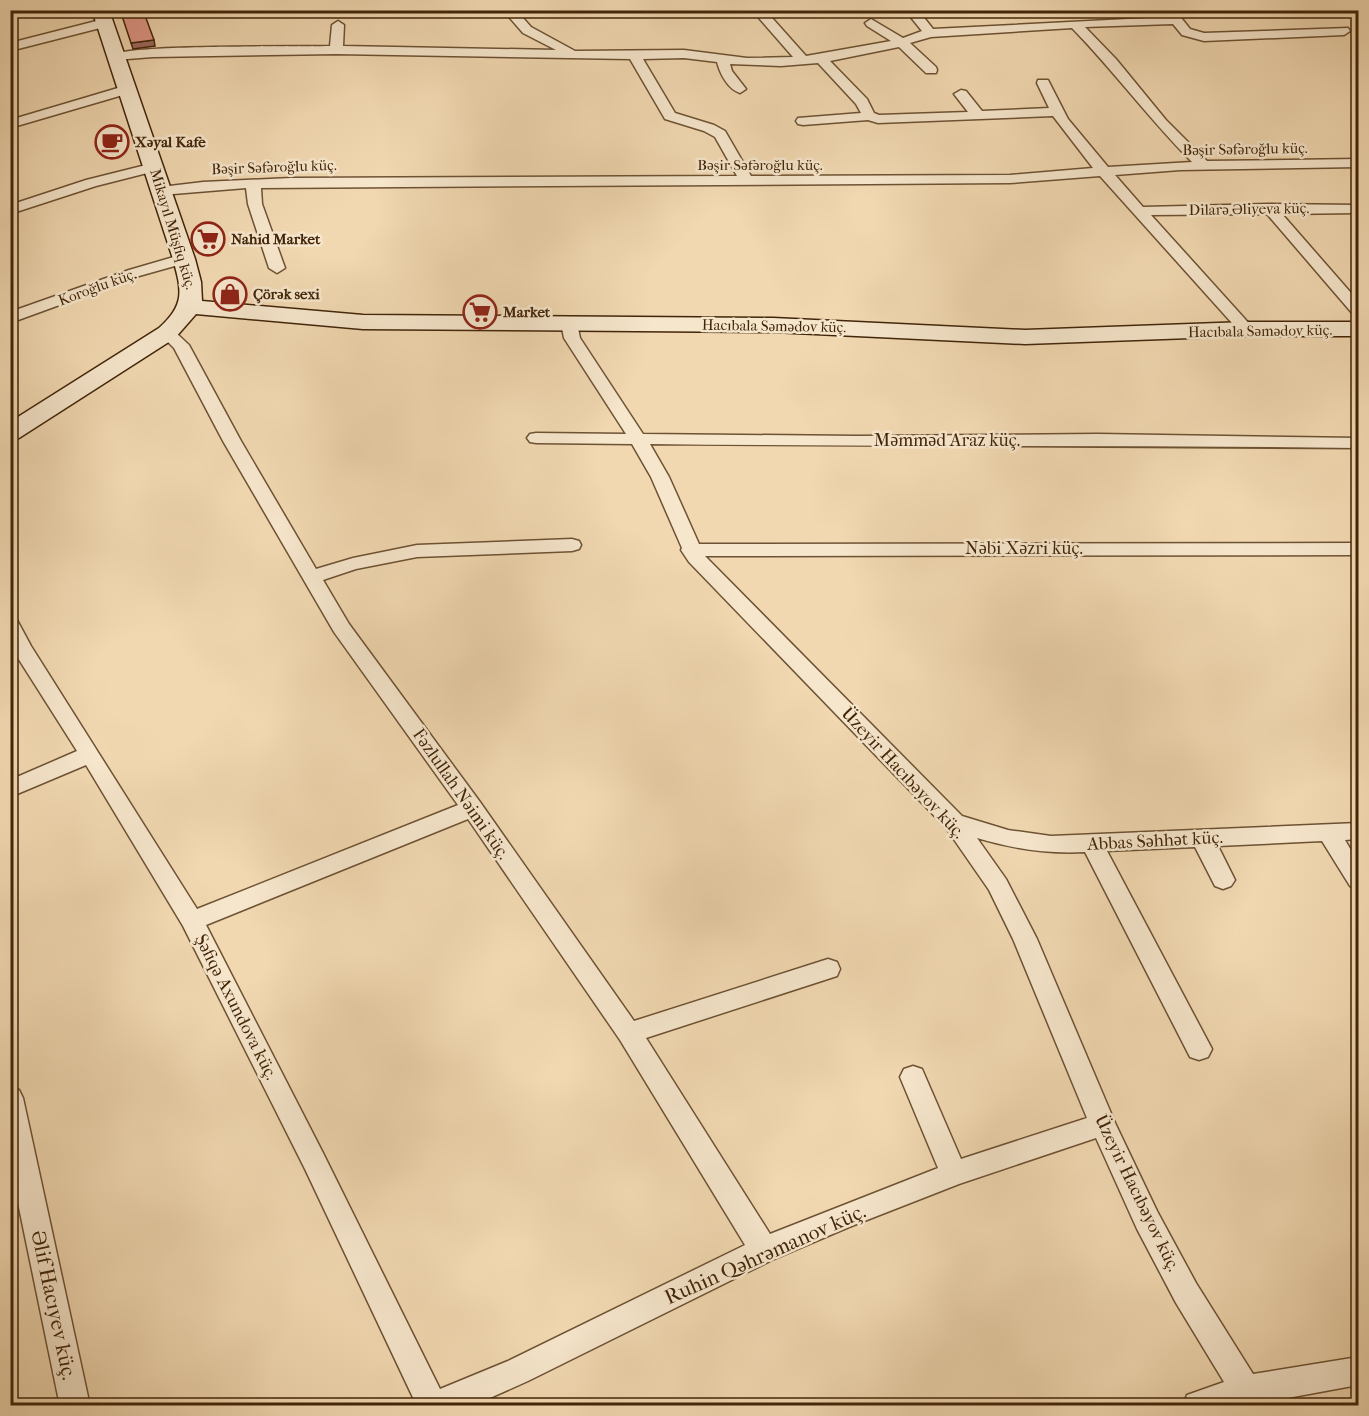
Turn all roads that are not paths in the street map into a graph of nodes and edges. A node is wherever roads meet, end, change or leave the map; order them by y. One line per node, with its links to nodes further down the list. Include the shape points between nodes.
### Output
1 (509, 10): 17 (street, via 527,30)
2 (758, 10): 21 (street)
3 (911, 10): 12 (street)
4 (1105, 10): 8 (street)
5 (1173, 15): 8 (street); 11 (street, via 1186,32 1204,37)
6 (102, 17): 14 (street); 16 (street, Mikayıl Müşfiq küç.)
7 (871, 23): 13 (street)
8 (1117, 23): 9 (street)
9 (1075, 24): 12 (street, via 1020,23); 33 (street)
10 (338, 25): 15 (street)
11 (1344, 31)
12 (930, 33): 13 (street)
13 (901, 42): 20 (street); 22 (street)
14 (10, 47)
15 (336, 50): 16 (street); 17 (street)
16 (115, 56): 24 (street, Mikayıl Müşfiq küç.)
17 (575, 56): 18 (street)
18 (635, 56): 19 (street, via 684,54); 36 (street, via 670,117 720,134)
19 (722, 58): 21 (street, via 747,62); 25 (street, via 726,72)
20 (821, 59): 21 (street); 29 (street, via 862,102)
21 (803, 61)
22 (931, 70)
23 (1043, 83): 27 (street)
24 (128, 89): 31 (street); 34 (street, Mikayıl Müşfiq küç.)
25 (740, 89)
26 (961, 94): 28 (street)
27 (1059, 112): 28 (street); 35 (street, via 1068,130)
28 (978, 115): 29 (street, via 887,120)
29 (870, 116): 30 (street)
30 (803, 121)
31 (10, 124)
32 (1359, 163): 33 (street, Bəşir Səfəroğlu küç.)
33 (1203, 165): 35 (street, Bəşir Səfəroğlu küç.)
34 (154, 168): 38 (street, Mikayıl Müşfiq küç.); 41 (street, via 91,183)
35 (1105, 173): 36 (street, Bəşir Səfəroğlu küç., via 1010,179); 42 (street)
36 (748, 182): 37 (street, Bəşir Səfəroğlu küç.)
37 (253, 183): 38 (street, Bəşir Səfəroğlu küç.); 44 (street, via 255,204)
38 (161, 191): 43 (street, Mikayıl Müşfiq küç.)
39 (1269, 208): 40 (street, Dilarə Əliyeva küç.); 42 (street, Dilarə Əliyeva küç.); 46 (street)
40 (1359, 209)
41 (10, 210)
42 (1140, 211): 49 (street)
43 (184, 259): 45 (street, Mikayıl Müşfiq küç., via 193,287); 47 (street, Koroğlu küç.)
44 (277, 268)
45 (191, 306): 48 (street, Hacıbala Səmədov küç., via 363,322); 51 (street, Mikayıl Müşfiq küç.)
46 (1359, 310)
47 (10, 318)
48 (568, 323): 49 (street, Hacıbala Səmədov küç., via 869,328 1025,337); 54 (street, Üzeyir Hacıbəyov küç., via 572,338)
49 (1246, 329): 50 (street, Hacıbala Səmədov küç.)
50 (1359, 329)
51 (166, 333): 52 (street, Mikayıl Müşfiq küç.); 59 (street, Fəzlullah Nəimi küç., via 181,345)
52 (10, 433)
53 (536, 438): 54 (street, Məmməd Araz küç.)
54 (638, 439): 55 (street, Məmməd Araz küç.); 58 (street, Üzeyir Hacıbəyov küç., via 660,477)
55 (1359, 443)
56 (572, 545): 59 (street, via 417,551)
57 (1359, 549): 58 (street, Nəbi Xəzri küç.)
58 (690, 550): 64 (street, Üzeyir Hacıbəyov küç.)
59 (310, 578): 63 (street, Fəzlullah Nəimi küç.)
60 (10, 625): 61 (street, Şəfiqə Axundova küç.)
61 (90, 754): 62 (street); 71 (street, Şəfiqə Axundova küç.)
62 (10, 789)
63 (472, 808): 71 (street); 73 (street, Fəzlullah Nəimi küç.)
64 (954, 822): 68 (street, Abbas Səhhət küç., via 1008,839 1051,845); 77 (street, Üzeyir Hacıbəyov küç., via 998,885 1025,939)
65 (1359, 831): 66 (street, Abbas Səhhət küç.)
66 (1328, 832): 67 (street, Abbas Səhhət küç.); 70 (street)
67 (1203, 839): 68 (street, Abbas Səhhət küç.); 69 (street)
68 (1092, 844): 74 (street)
69 (1223, 880)
70 (1359, 880)
71 (192, 921): 83 (street, Şəfiqə Axundova küç.)
72 (828, 969): 73 (street)
73 (629, 1033): 79 (street, Fəzlullah Nəimi küç.)
74 (1198, 1048)
75 (913, 1077): 78 (street)
76 (10, 1098): 82 (street, Əlif Hacıyev küç.)
77 (1103, 1125): 78 (street, Ruhin Qəhrəmanov küç.); 81 (street, Üzeyir Hacıbəyov küç., via 1186,1293)
78 (954, 1174): 79 (street, Ruhin Qəhrəmanov küç.)
79 (764, 1250): 83 (street, Ruhin Qəhrəmanov küç., via 518,1371)
80 (1359, 1371): 81 (street)
81 (1246, 1390): 84 (street)
82 (75, 1406)
83 (435, 1406)
84 (1198, 1406)

